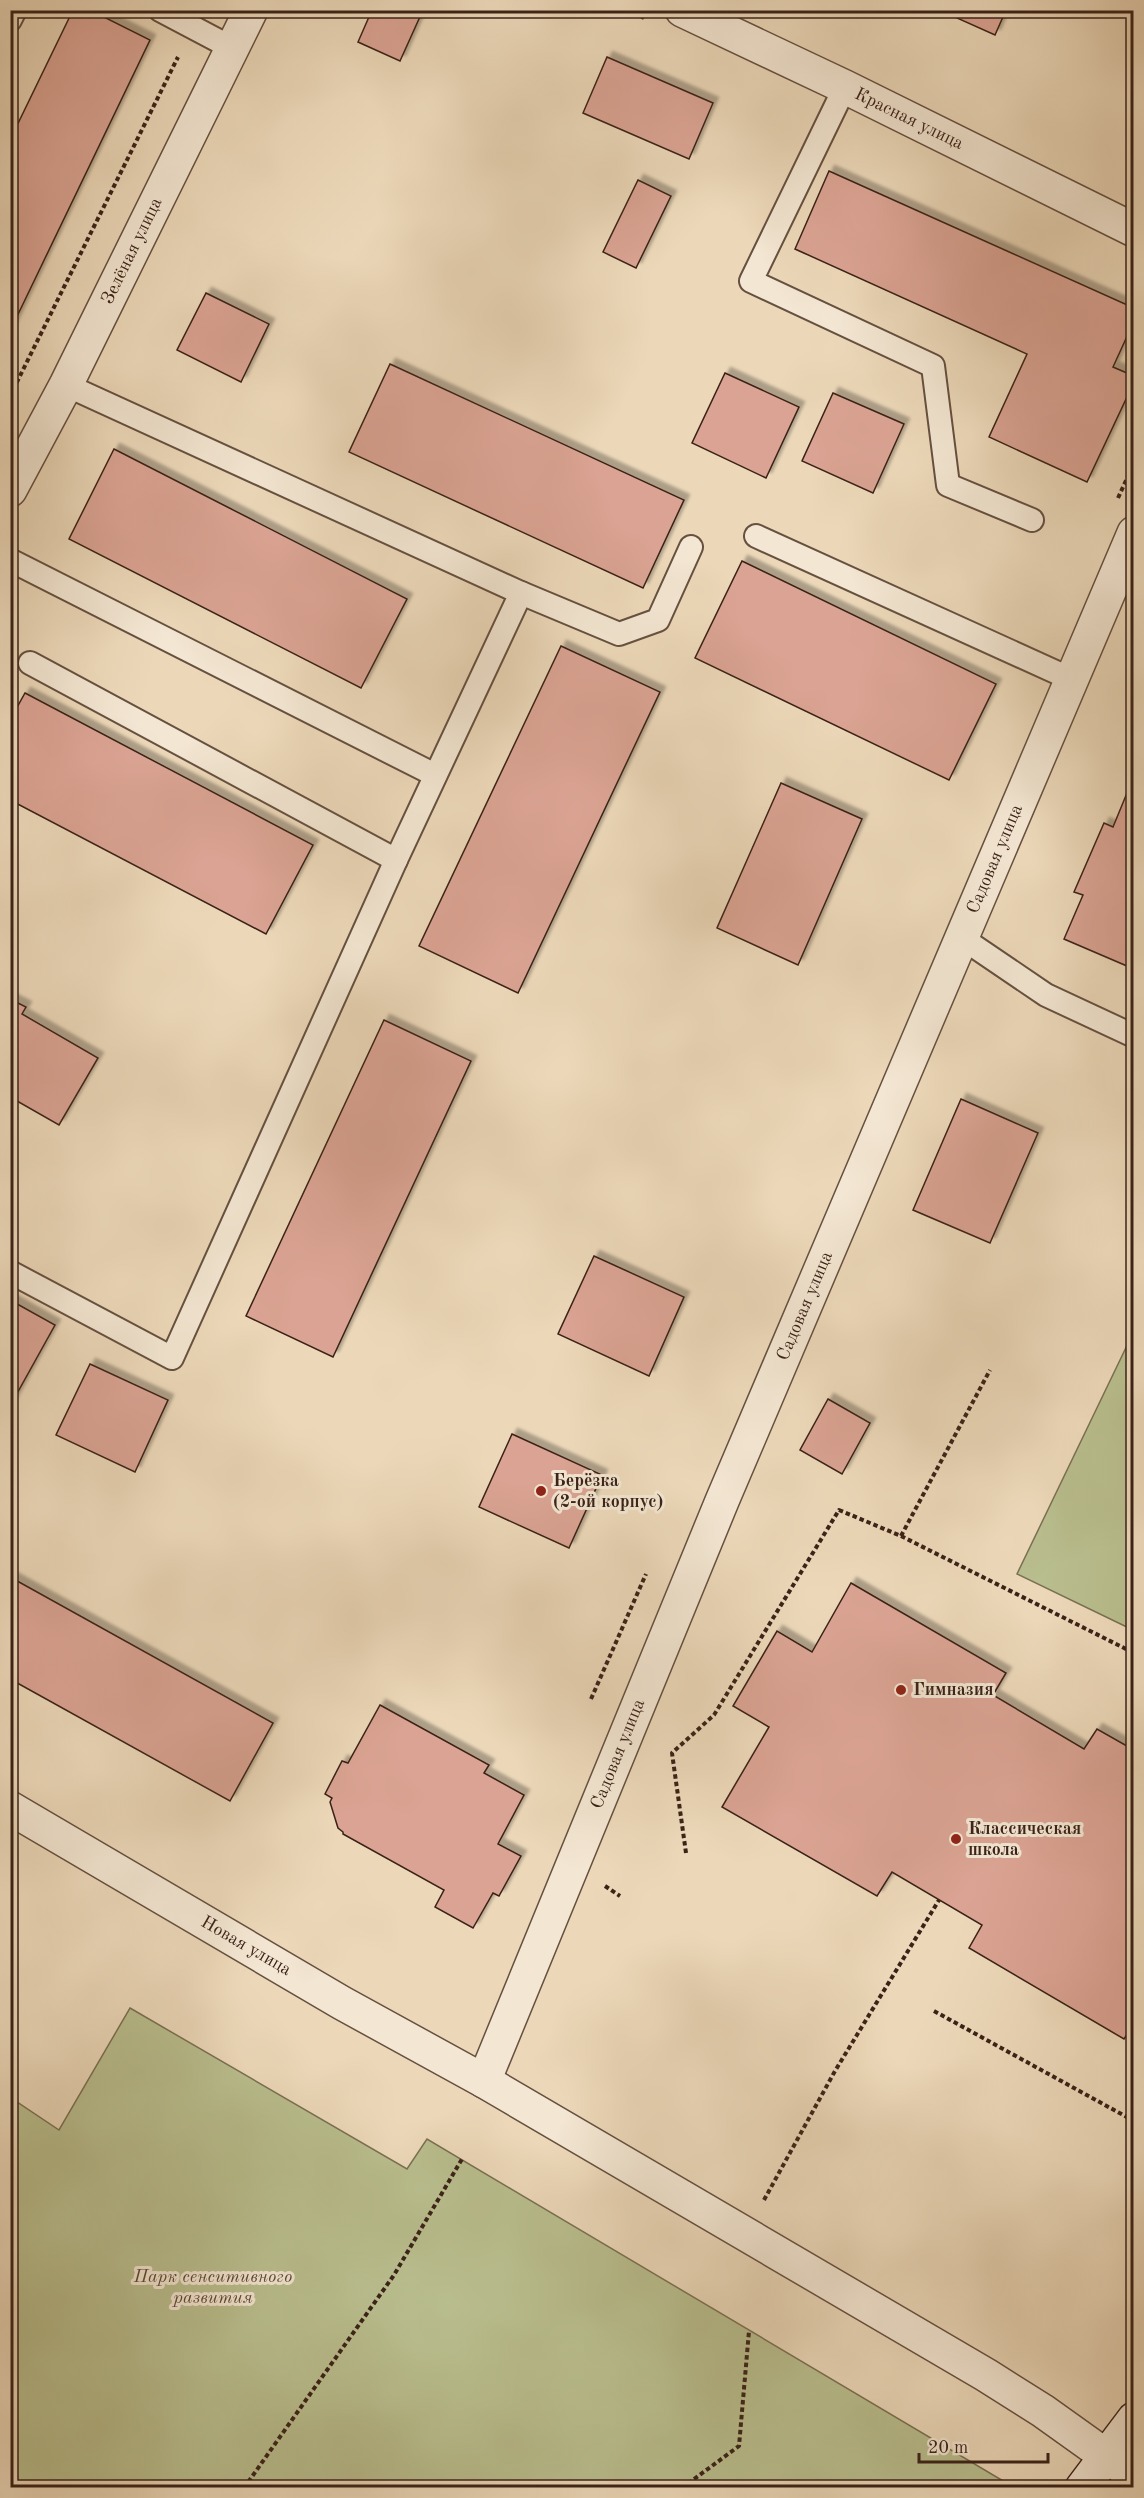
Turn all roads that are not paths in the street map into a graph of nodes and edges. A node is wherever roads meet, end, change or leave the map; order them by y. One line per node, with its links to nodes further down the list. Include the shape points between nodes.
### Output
1 (15, 10): 5 (lane)
2 (160, 10): 6 (lane)
3 (251, 10): 6 (street, Зелёная улица)
4 (682, 10): 7 (street, Красная улица)
5 (10, 20)
6 (232, 48): 9 (street, Зелёная улица)
7 (844, 87): 8 (street, Красная улица); 11 (lane, via 751,280 933,366 948,485)
8 (1134, 230)
9 (66, 385): 10 (street, Зелёная улица); 16 (lane)
10 (10, 490)
11 (1032, 520)
12 (1134, 533): 18 (street, Садовая улица)
13 (756, 536): 18 (lane)
14 (691, 547): 16 (lane, via 658,620 619,634)
15 (10, 560): 19 (lane)
16 (521, 593): 19 (lane)
17 (30, 663): 20 (lane)
18 (1071, 679): 21 (street, Садовая улица)
19 (435, 775): 20 (lane)
20 (396, 860): 23 (lane, via 172,1358)
21 (962, 938): 22 (lane, via 1046,995); 25 (street, Садовая улица, via 726,1491)
22 (1134, 1036)
23 (10, 1272)
24 (10, 1808): 25 (street, Новая улица)
25 (484, 2081): 27 (street, Новая улица, via 986,2375)
26 (1134, 2419): 27 (street)
27 (1106, 2456): 28 (street, Новая улица); 29 (street)
28 (1134, 2475)
29 (1082, 2487)

